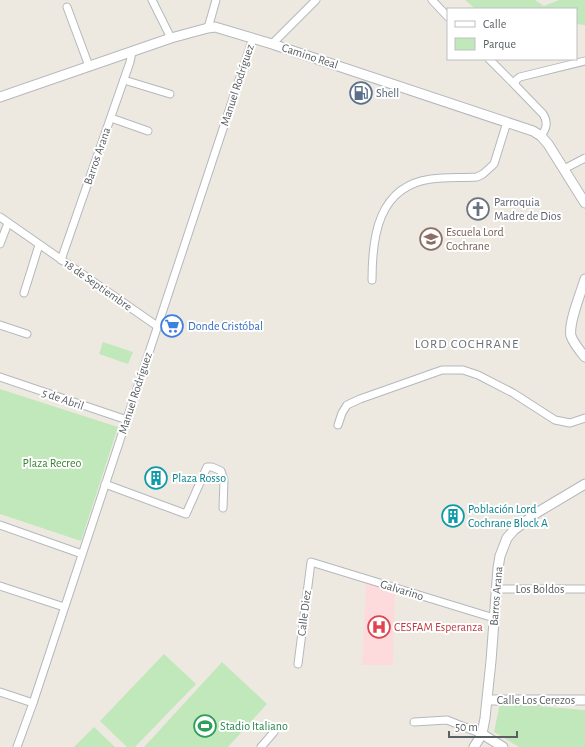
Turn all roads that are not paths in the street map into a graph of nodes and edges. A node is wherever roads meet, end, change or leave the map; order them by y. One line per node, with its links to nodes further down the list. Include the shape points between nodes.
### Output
1 (152, 0): 8 (street)
2 (216, 0): 7 (street)
3 (316, 0): 10 (street)
4 (432, 0): 6 (street)
5 (67, 7): 14 (street)
6 (447, 16)
7 (208, 28): 8 (street, Camino Real); 9 (street, Camino Real, via 215,27)
8 (171, 38): 11 (street, Camino Real)
9 (253, 38): 10 (street, Camino Real); 35 (street, Manuel Rodríguez)
10 (272, 44): 20 (street, Camino Real)
11 (132, 52): 14 (street, Camino Real); 15 (street, Barros Arana)
12 (490, 60): 16 (street)
13 (585, 61): 16 (street, via 520,77)
14 (89, 66): 18 (street, Camino Real)
15 (124, 80): 17 (street); 19 (street, Barros Arana)
16 (515, 85): 22 (street, via 546,119 545,130)
17 (170, 94)
18 (0, 97)
19 (111, 118): 21 (street); 30 (street, Barros Arana)
20 (507, 122): 22 (street, Camino Real); 32 (street, via 494,164 483,174 477,177 432,179 414,183 390,200 376,230)
21 (148, 131)
22 (541, 136): 24 (street, Camino Real)
23 (585, 158): 24 (street)
24 (564, 169): 25 (street, Camino Real)
25 (585, 203)
26 (0, 218): 27 (street, 18 de Septiembre)
27 (8, 222): 28 (street); 29 (street, 18 de Septiembre)
28 (0, 244)
29 (39, 245): 30 (street, 18 de Septiembre); 33 (street)
30 (61, 260): 35 (street, 18 de Septiembre)
31 (585, 279): 37 (street, via 571,324 571,336)
32 (372, 280)
33 (24, 294)
34 (0, 325): 36 (street)
35 (157, 326): 40 (street, Manuel Rodríguez)
36 (27, 334)
37 (585, 357)
38 (0, 377): 40 (street, 5 de Abril)
39 (585, 418): 41 (street, via 570,423 555,420 513,393 478,375 463,370 442,370 347,405)
40 (127, 420): 42 (street, Manuel Rodríguez)
41 (338, 425)
42 (105, 484): 44 (street, via 186,514 207,467 212,467 222,470); 46 (street, Manuel Rodríguez)
43 (585, 484): 49 (street, Barros Arana, via 538,512 507,538 500,556)
44 (223, 508)
45 (0, 526): 46 (street)
46 (82, 554): 51 (street, Manuel Rodríguez)
47 (311, 562): 52 (street, Galvarino); 53 (street, Calle Diez)
48 (0, 586): 51 (street)
49 (496, 589): 50 (street, Los Boldos); 52 (street, Barros Arana)
50 (585, 589)
51 (64, 607): 57 (street, Manuel Rodríguez)
52 (494, 618): 55 (street, Barros Arana)
53 (298, 664)
54 (0, 692): 57 (street)
55 (488, 700): 56 (street, Calle Los Cerezos); 60 (street, Barros Arana)
56 (585, 700)
57 (33, 703): 61 (street, Manuel Rodríguez)
58 (414, 722): 60 (street, via 446,720)
59 (274, 732): 62 (street)
60 (482, 734): 63 (street, Barros Arana); 64 (street)
61 (17, 747)
62 (261, 747)
63 (474, 747)
64 (503, 747)

